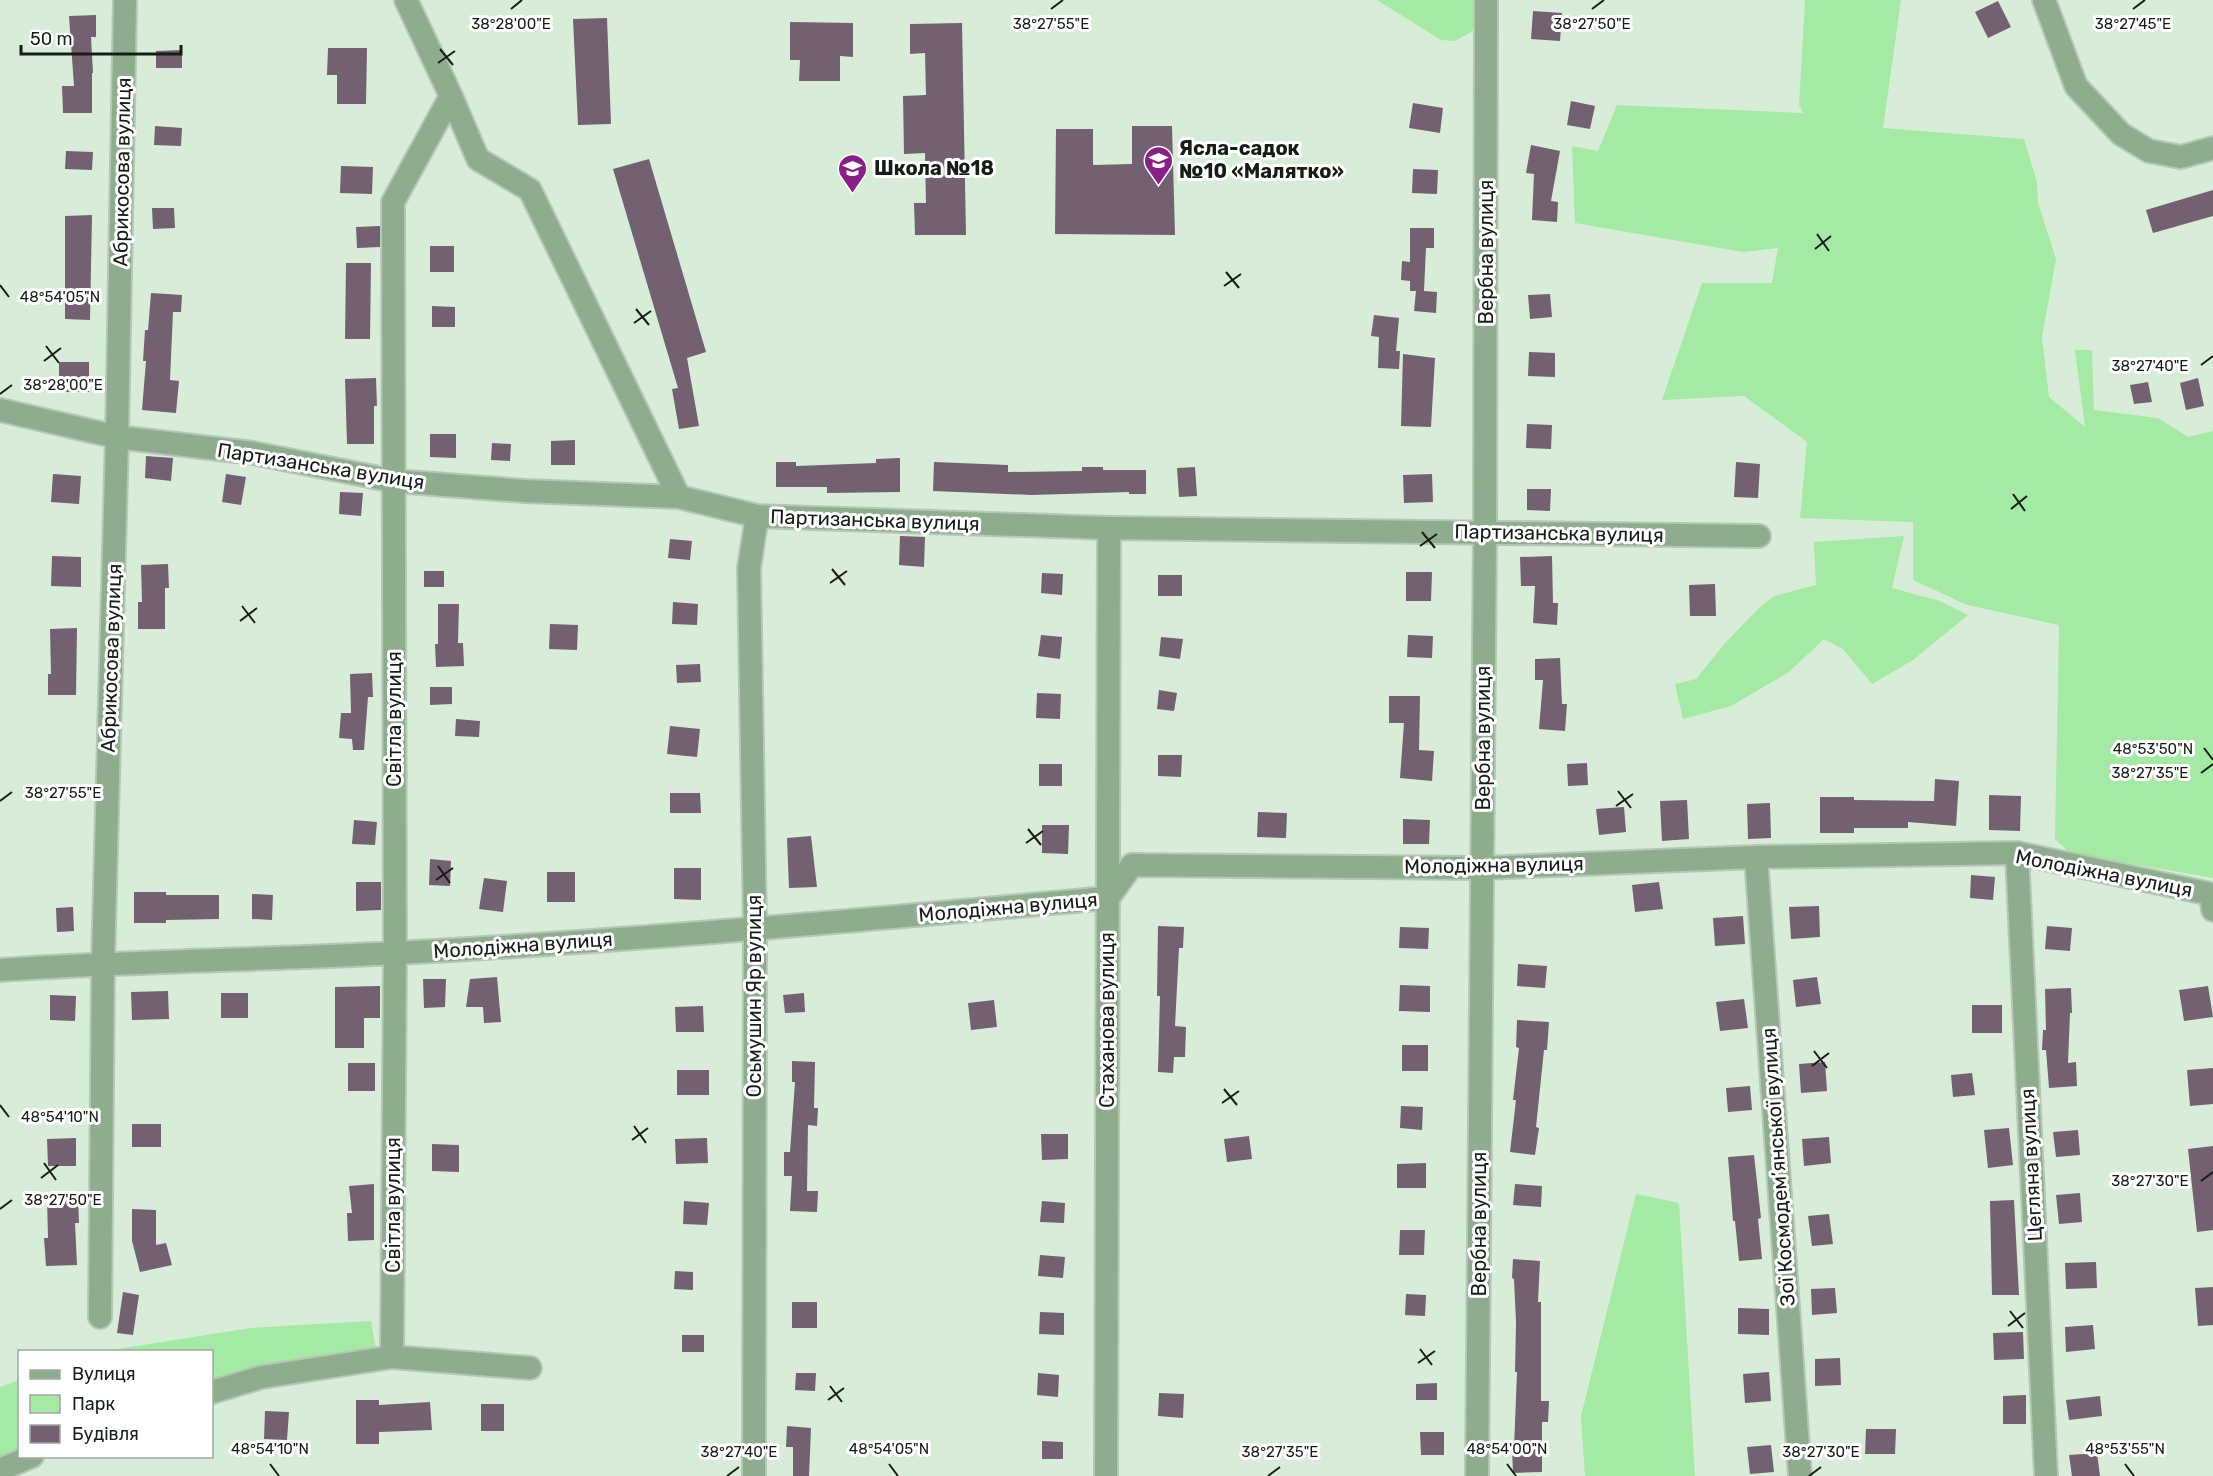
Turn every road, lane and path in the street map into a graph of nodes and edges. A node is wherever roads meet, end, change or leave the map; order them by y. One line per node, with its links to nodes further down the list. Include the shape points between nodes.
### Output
1 (125, 0): 8 (street, Абрикосова вулиця)
2 (406, 0): 5 (street)
3 (1486, 0): 13 (street, Вербна вулиця)
4 (2044, 0): 6 (street, via 2076,86 2121,134 2150,151 2181,158)
5 (451, 96): 9 (street, Світла вулиця, via 393,202); 10 (street, via 478,159 530,190)
6 (2213, 148)
7 (0, 410): 8 (street, Партизанська вулиця)
8 (117, 437): 9 (street, Партизанська вулиця, via 253,453); 22 (street, Абрикосова вулиця)
9 (394, 481): 10 (street, Партизанська вулиця); 21 (street, Світла вулиця)
10 (679, 497): 11 (street, Партизанська вулиця)
11 (757, 516): 12 (street, Партизанська вулиця); 20 (street, Осьмушин Яр вулиця, via 749,568)
12 (1109, 528): 13 (street, Партизанська вулиця); 18 (street, Стаханова вулиця)
13 (1485, 531): 14 (street, Партизанська вулиця); 17 (street, Вербна вулиця)
14 (1759, 536)
15 (2017, 853): 16 (street, Молодіжна вулиця); 19 (street, Молодіжна вулиця); 34 (street, Цегляна вулиця)
16 (1756, 857): 17 (street, Молодіжна вулиця); 33 (street, Зої Космодем’янської вулиця)
17 (1482, 868): 18 (street, Молодіжна вулиця, via 1132,865); 32 (street, Вербна вулиця)
18 (1108, 898): 20 (street, Молодіжна вулиця); 31 (street, Стаханова вулиця)
19 (2212, 902)
20 (754, 929): 21 (street, Молодіжна вулиця); 30 (street, Осьмушин Яр вулиця)
21 (395, 953): 22 (street, Молодіжна вулиця); 25 (street, Світла вулиця)
22 (103, 963): 23 (street, Молодіжна вулиця); 24 (street, Абрикосова вулиця)
23 (0, 970)
24 (100, 1317)
25 (392, 1357): 26 (street); 27 (street, via 262,1377)
26 (530, 1368)
27 (213, 1392)
28 (27, 1458): 29 (street)
29 (0, 1470)
30 (754, 1476)
31 (1106, 1476)
32 (1477, 1476)
33 (1800, 1476)
34 (2046, 1476)

